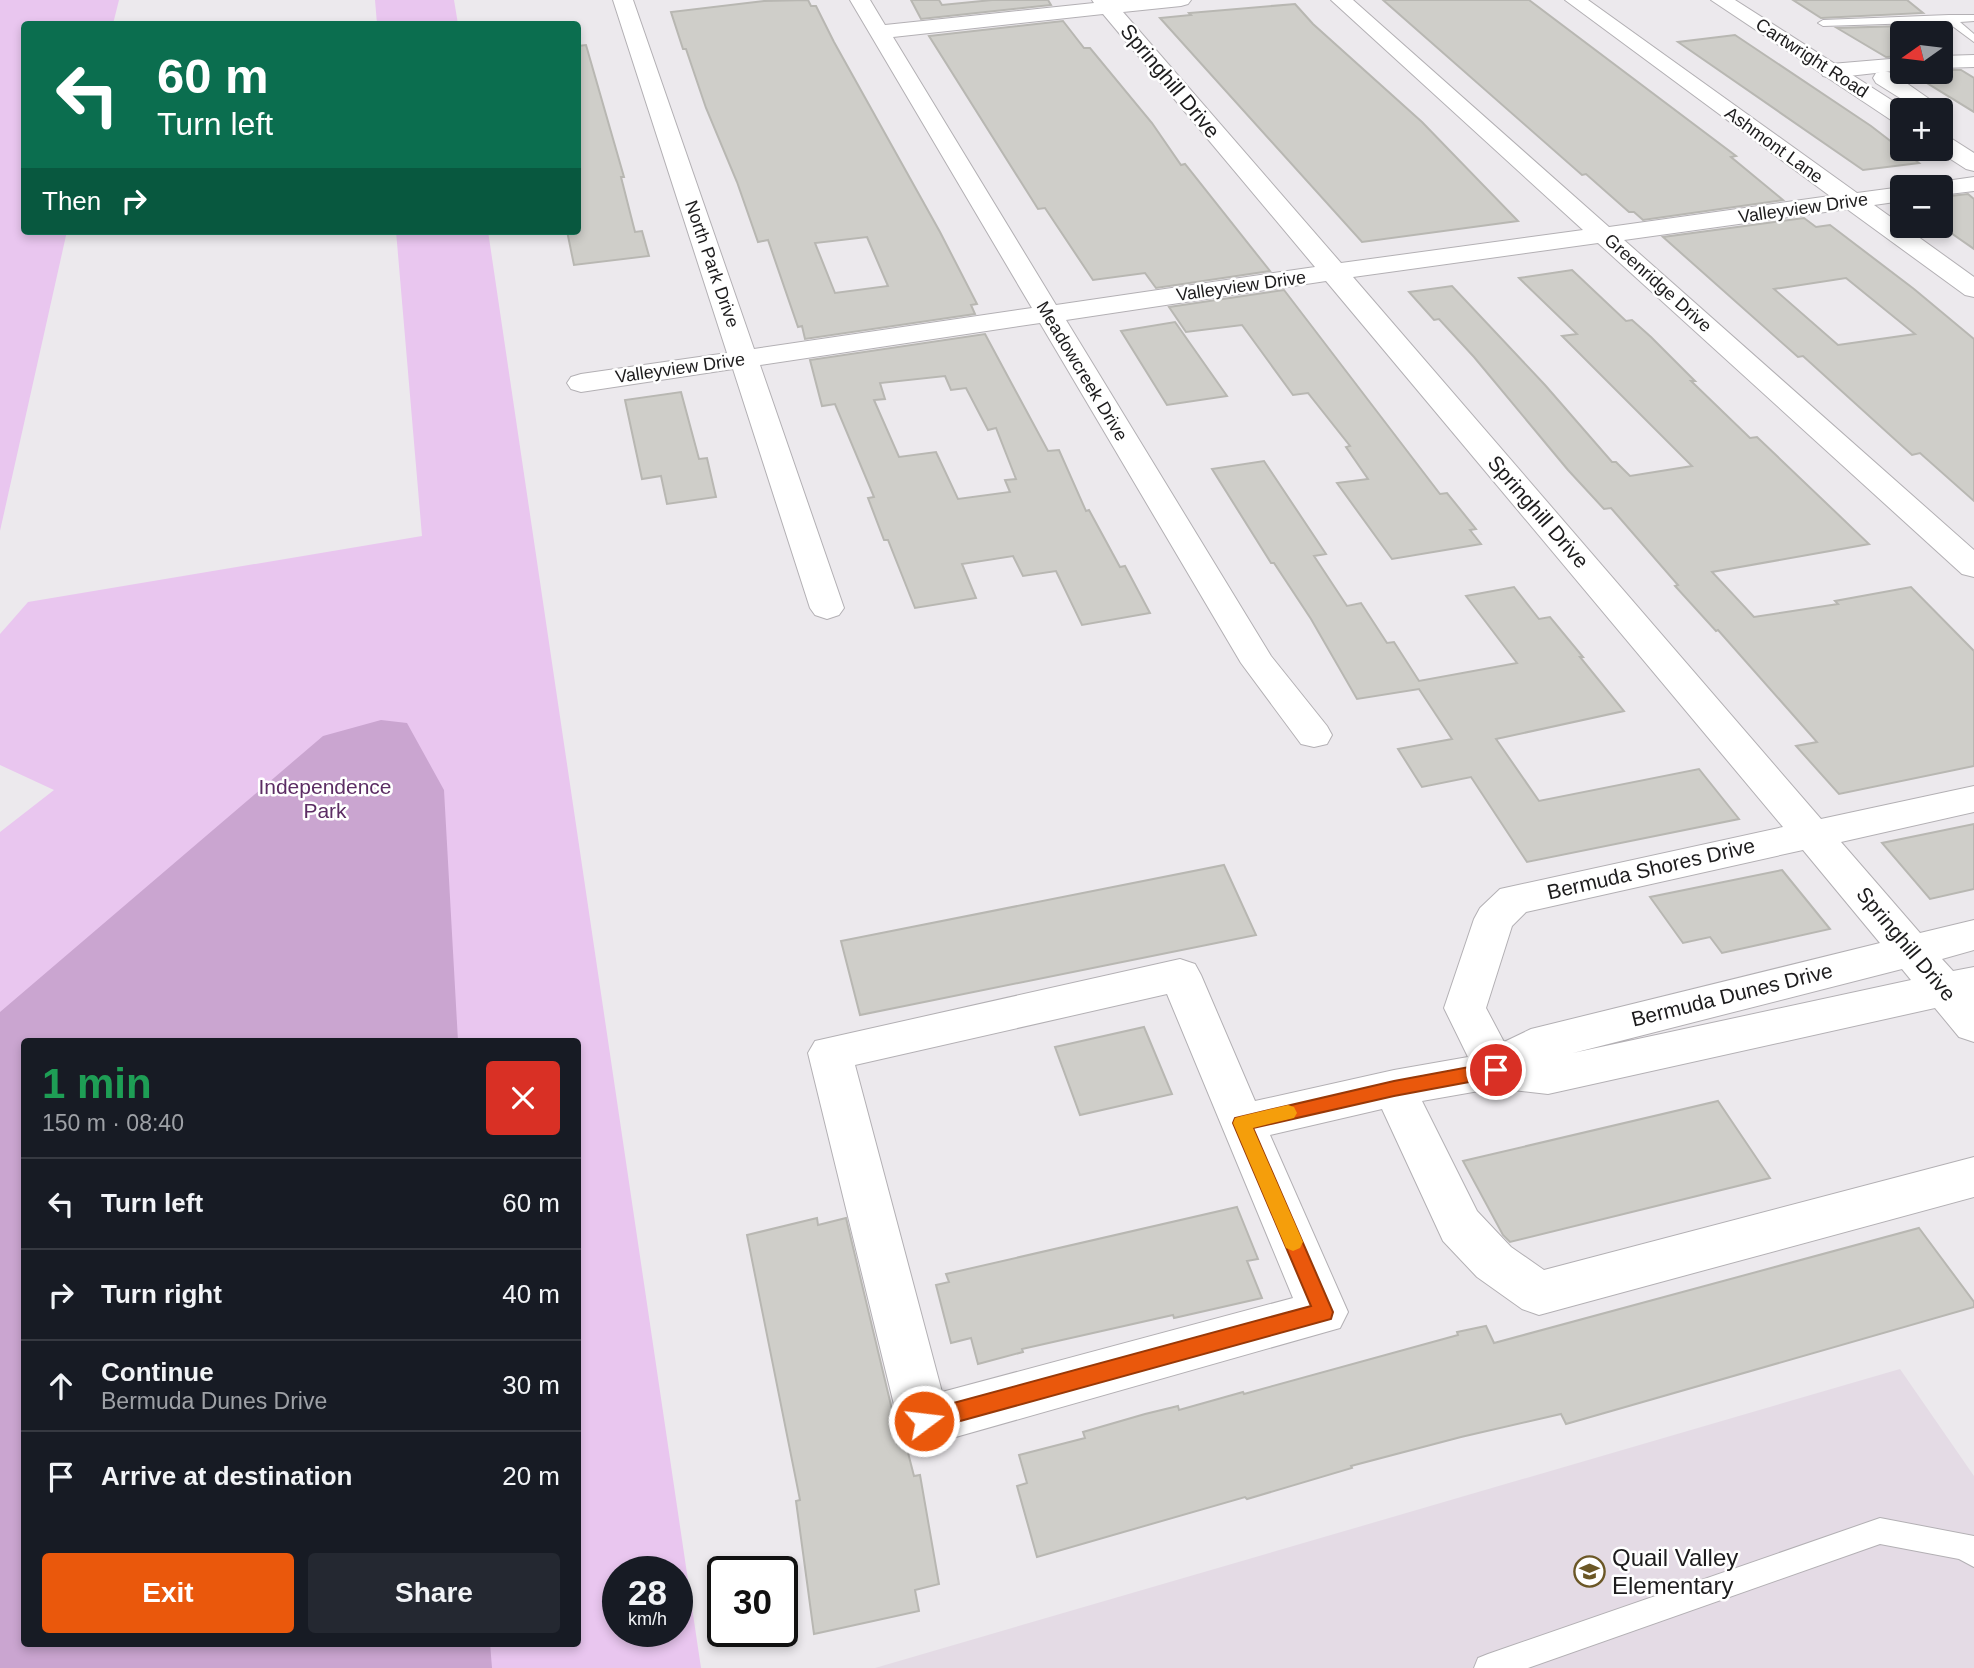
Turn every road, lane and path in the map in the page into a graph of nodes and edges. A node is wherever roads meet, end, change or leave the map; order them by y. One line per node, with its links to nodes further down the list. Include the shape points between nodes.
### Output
1 (860, 0): 12 (street, Meadowcreek Drive)
2 (1181, 0): 8 (street)
3 (1341, 0): 27 (street, Greenridge Drive)
4 (1574, 0): 26 (street, Ashmont Lane)
5 (1721, 0): 18 (street, Cartwright Road)
6 (1757, 0): 17 (street, Cartwright Road)
7 (630, 1): 31 (street, North Park Drive)
8 (1105, 3): 12 (street); 28 (street, Springhill Drive)
9 (1949, 18): 10 (lane); 11 (lane); 13 (lane)
10 (1974, 18)
11 (1823, 23)
12 (879, 32): 30 (street, Meadowcreek Drive)
13 (1974, 39)
14 (1953, 62): 15 (street)
15 (1971, 62)
16 (1890, 65): 17 (street)
17 (1866, 66): 18 (street); 19 (street, Cartwright Road)
18 (1831, 71): 20 (street, Cartwright Road)
19 (1909, 98)
20 (1890, 109)
21 (1953, 136): 22 (street, Cartwright Road)
22 (1974, 164)
23 (1974, 184): 24 (street)
24 (1953, 187)
25 (1890, 196): 26 (street, Valleyview Drive)
26 (1852, 201): 27 (street, Valleyview Drive); 29 (street, Ashmont Lane)
27 (1605, 236): 28 (street, Valleyview Drive); 33 (street, Greenridge Drive)
28 (1334, 272): 30 (street, Valleyview Drive); 37 (street, Springhill Drive)
29 (1974, 289)
30 (1048, 314): 31 (street, Valleyview Drive); 35 (street, Meadowcreek Drive, via 1258,663)
31 (744, 359): 32 (street, Valleyview Drive); 34 (street, North Park Drive)
32 (581, 383)
33 (1974, 567)
34 (827, 608)
35 (1314, 735)
36 (1974, 799): 37 (street, Bermuda Shores Drive)
37 (1812, 833): 39 (street, Springhill Drive); 42 (street, Bermuda Shores Drive, via 1514,900 1494,919 1465,1008)
38 (1974, 935): 39 (street, Bermuda Dunes Drive)
39 (1910, 950): 40 (street, Springhill Drive); 42 (street, Bermuda Dunes Drive, via 1531,1046)
40 (1959, 986): 41 (street, Springhill Drive); 42 (street, Bermuda Dunes Drive, via 1548,1076)
41 (1974, 1025)
42 (1496, 1070): 43 (street, Bermuda Dunes Drive)
43 (1394, 1088): 44 (street, Bermuda Dunes Drive); 45 (street, via 1460,1226 1494,1262 1539,1293)
44 (1242, 1123): 44 (street, via 1180,975 830,1053 924,1421 1323,1312)
45 (1974, 1177)
46 (1974, 1553): 47 (lane, via 1965,1546 1881,1531)
47 (1488, 1668)

